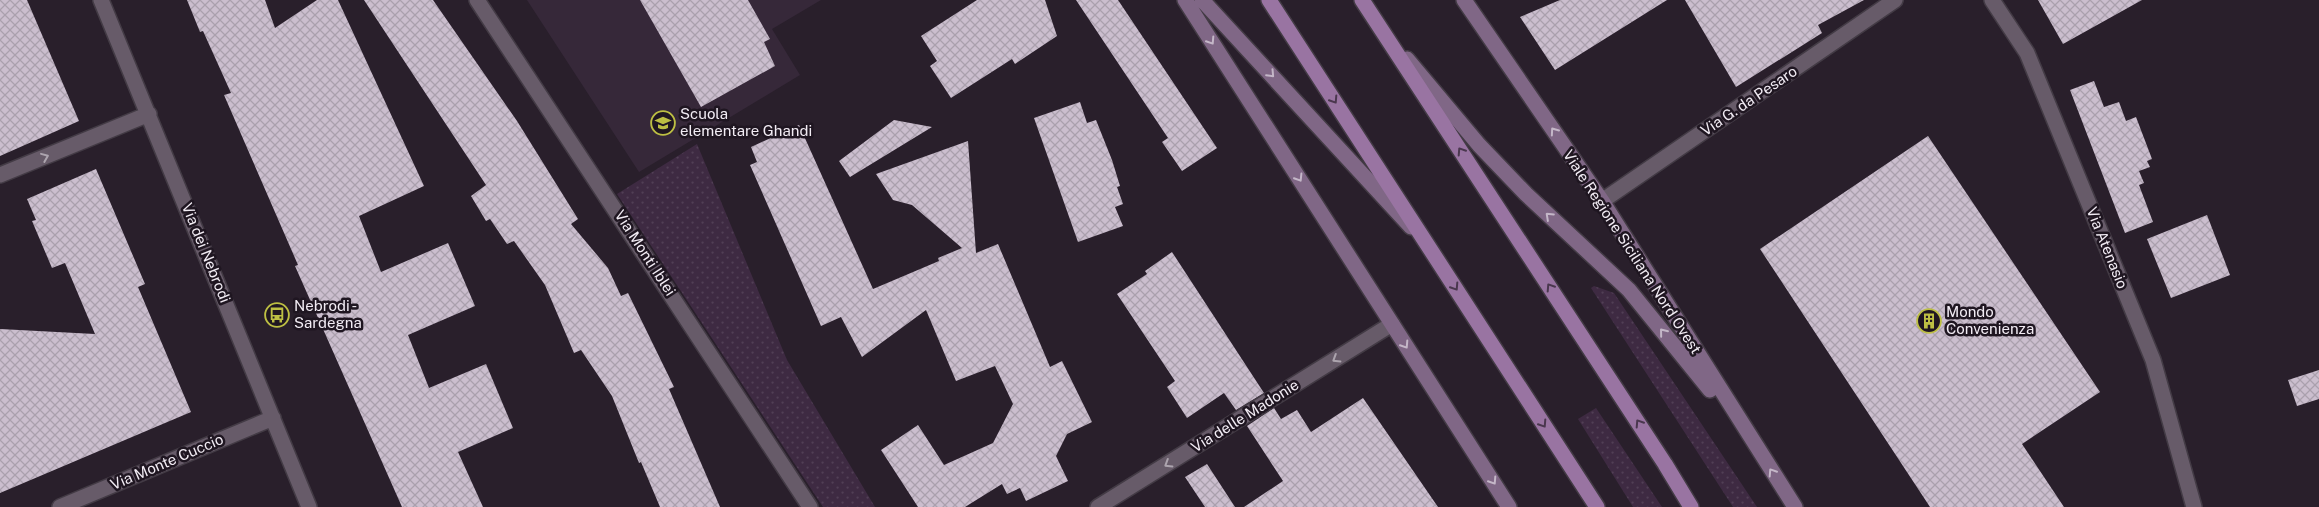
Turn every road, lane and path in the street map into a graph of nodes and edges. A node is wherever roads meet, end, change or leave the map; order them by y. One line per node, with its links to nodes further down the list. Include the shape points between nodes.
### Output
1 (101, 0): 11 (street, Via dei Nebrodi)
2 (477, 0): 21 (street, Via Monti Iblei)
3 (1185, 0): 15 (street, one-way to 15)
4 (1202, 0): 14 (street, one-way to 14)
5 (1269, 0): 14 (main road, one-way to 14)
6 (1362, 0): 10 (main road)
7 (1464, 0): 13 (street, Viale Regione Siciliana Nord Ovest, one-way to 7)
8 (1895, 0): 13 (street, Via G. da Pesaro)
9 (1992, 0): 28 (street, Via Atenasio, via 2027,53 2153,360)
10 (1384, 32): 17 (street, one-way to 10, via 1629,290 1526,194 1479,145); 18 (main road, one-way to 10)
11 (149, 114): 12 (street, one-way to 11); 16 (street, Via dei Nebrodi)
12 (0, 175)
13 (1602, 201): 17 (street, Viale Regione Siciliana Nord Ovest)
14 (1428, 247): 24 (main road, one-way to 24)
15 (1392, 324): 22 (street, Via delle Madonie, one-way to 22); 23 (street, one-way to 23)
16 (273, 418): 19 (street, Via Monte Cuccio); 20 (street, Via dei Nebrodi)
17 (1749, 438): 27 (street, Viale Regione Siciliana Nord Ovest, one-way to 17)
18 (1665, 464): 25 (main road); 26 (main road)
19 (60, 507)
20 (309, 507)
21 (810, 507)
22 (1098, 507)
23 (1509, 507)
24 (1597, 507)
25 (1691, 507)
26 (1697, 507)
27 (1795, 507)
28 (2194, 507)

